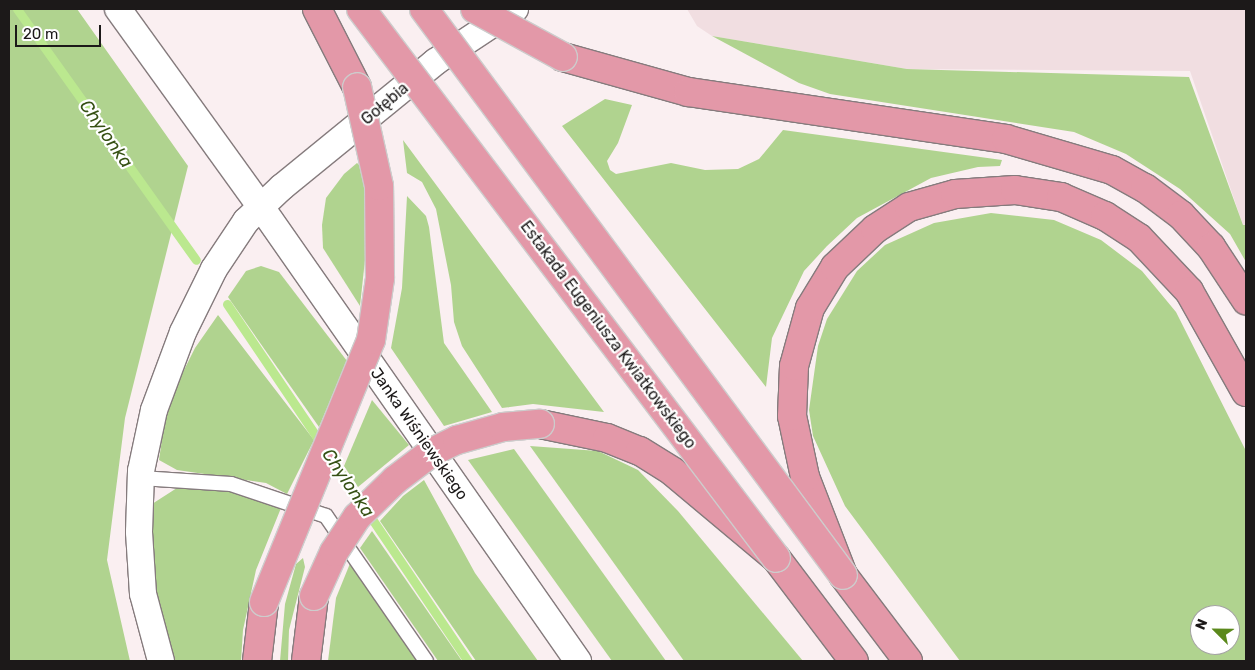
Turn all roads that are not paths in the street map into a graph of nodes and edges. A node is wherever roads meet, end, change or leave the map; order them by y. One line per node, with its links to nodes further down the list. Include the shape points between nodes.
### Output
1 (118, 9): 7 (street, Janka Wiśniewskiego)
2 (317, 9): 14 (highway, bridge, via 356,87 379,186 380,278 371,340 264,602)
3 (361, 9): 11 (highway, Estakada Eugeniusza Kwiatkowskiego, bridge)
4 (424, 9): 12 (highway, bridge)
5 (475, 9): 8 (highway, bridge, via 563,57 641,81 688,92 1006,140 1112,170 1145,188 1181,216 1211,247)
6 (515, 9): 7 (street, Gołębia, via 435,62)
7 (261, 207): 10 (street, via 232,239 183,332 154,410); 17 (street, Janka Wiśniewskiego)
8 (1246, 300)
9 (1246, 392): 12 (highway, bridge, via 1189,291 1140,238 1105,216 1061,197 1015,190 955,194 909,207 875,229 835,268 810,308 794,366 792,416 805,476)
10 (141, 478): 13 (street, via 139,532 143,594); 16 (lane, via 230,484 326,516)
11 (776, 558): 15 (highway, bridge, via 673,472 640,451 607,438 540,424 503,427 458,440 432,452 395,480 356,517 334,552 314,596); 18 (highway, Estakada Eugeniusza Kwiatkowskiego)
12 (843, 575): 19 (highway)
13 (161, 661)
14 (257, 661)
15 (306, 661)
16 (426, 661)
17 (578, 661)
18 (854, 661)
19 (908, 661)

